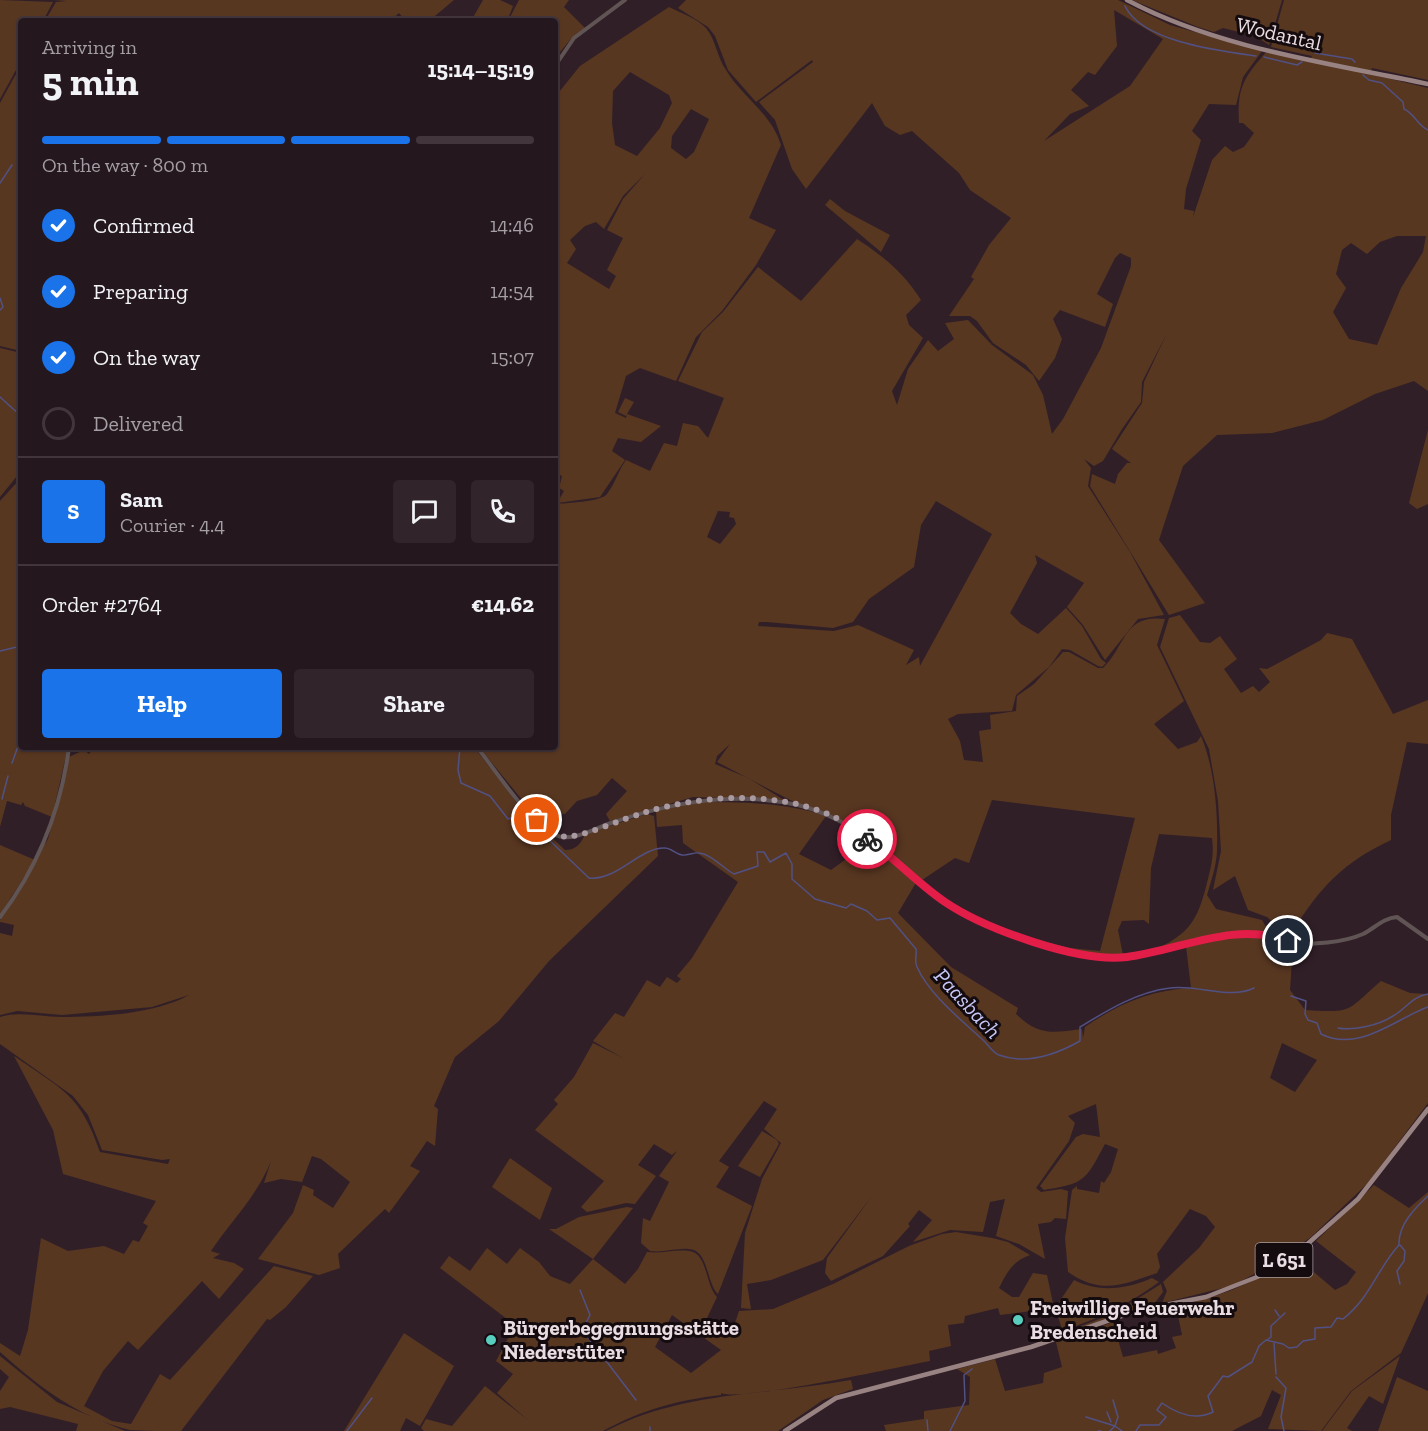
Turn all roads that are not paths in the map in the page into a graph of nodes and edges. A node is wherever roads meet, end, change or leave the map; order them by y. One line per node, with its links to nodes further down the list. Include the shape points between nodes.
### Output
1 (625, 0): 3 (street, via 574,38)
2 (1127, 0): 4 (main road, Wodantal, via 1163,20 1201,32)
3 (558, 62)
4 (1428, 84)
5 (68, 750): 7 (street, via 39,856)
6 (479, 750): 8 (street, via 531,814 561,837 576,836 684,801 785,803 817,810 839,820 894,858 947,903 1043,945 1092,957 1116,958 1222,936 1257,933 1290,941 1346,939 1397,916)
7 (0, 917)
8 (1428, 939)
9 (1428, 1109): 10 (main road, L 651, via 1353,1204 1304,1246 1257,1277 1206,1297 1139,1310 1039,1344 836,1398)
10 (785, 1431)

